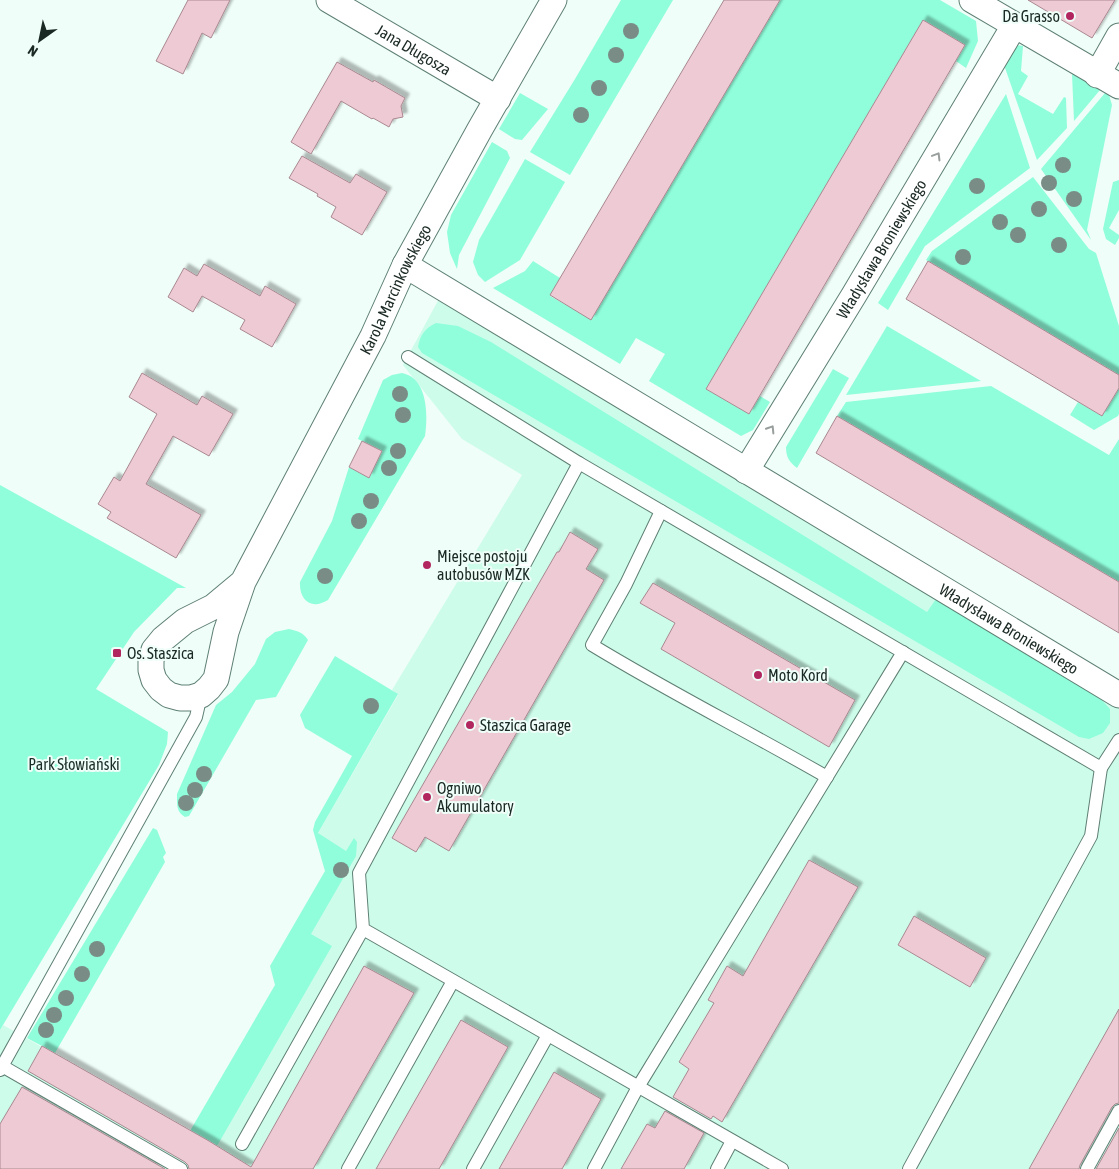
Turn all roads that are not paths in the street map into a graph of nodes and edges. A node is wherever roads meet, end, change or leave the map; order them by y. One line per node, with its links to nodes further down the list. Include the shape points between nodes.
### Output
1 (329, 0): 8 (street, Jana Długosza)
2 (554, 0): 8 (street, Karola Marcinkowskiego)
3 (972, 0): 4 (street)
4 (1014, 26): 6 (street); 12 (street, Władysława Broniewskiego, one-way to 4)
5 (1119, 36): 6 (street)
6 (1097, 75): 7 (street)
7 (1119, 86)
8 (498, 99): 9 (street, Karola Marcinkowskiego)
9 (405, 265): 12 (street, Władysława Broniewskiego); 14 (street, Karola Marcinkowskiego, via 373,336)
10 (408, 357): 11 (lane)
11 (579, 463): 13 (lane); 21 (lane, via 359,873)
12 (746, 471): 16 (street, Władysława Broniewskiego)
13 (661, 511): 15 (lane); 20 (lane, via 592,645)
14 (243, 582): 17 (street, via 226,632 216,679); 17 (street, via 213,607 185,621 154,650 151,670 161,689 180,698)
15 (903, 652): 19 (lane); 20 (lane)
16 (1119, 694)
17 (201, 695): 24 (lane, via 196,717)
18 (1119, 740): 19 (lane)
19 (1101, 768): 35 (lane, via 1091,836)
20 (827, 777): 25 (lane)
21 (363, 930): 22 (lane); 28 (lane)
22 (453, 981): 23 (lane); 30 (lane)
23 (548, 1035): 25 (lane); 31 (lane)
24 (1, 1068): 29 (lane)
25 (638, 1087): 27 (lane); 32 (lane)
26 (1119, 1111): 36 (lane)
27 (732, 1141): 33 (lane); 34 (lane)
28 (242, 1144)
29 (181, 1169)
30 (348, 1169)
31 (473, 1169)
32 (594, 1169)
33 (717, 1169)
34 (782, 1169)
35 (909, 1169)
36 (1086, 1169)

